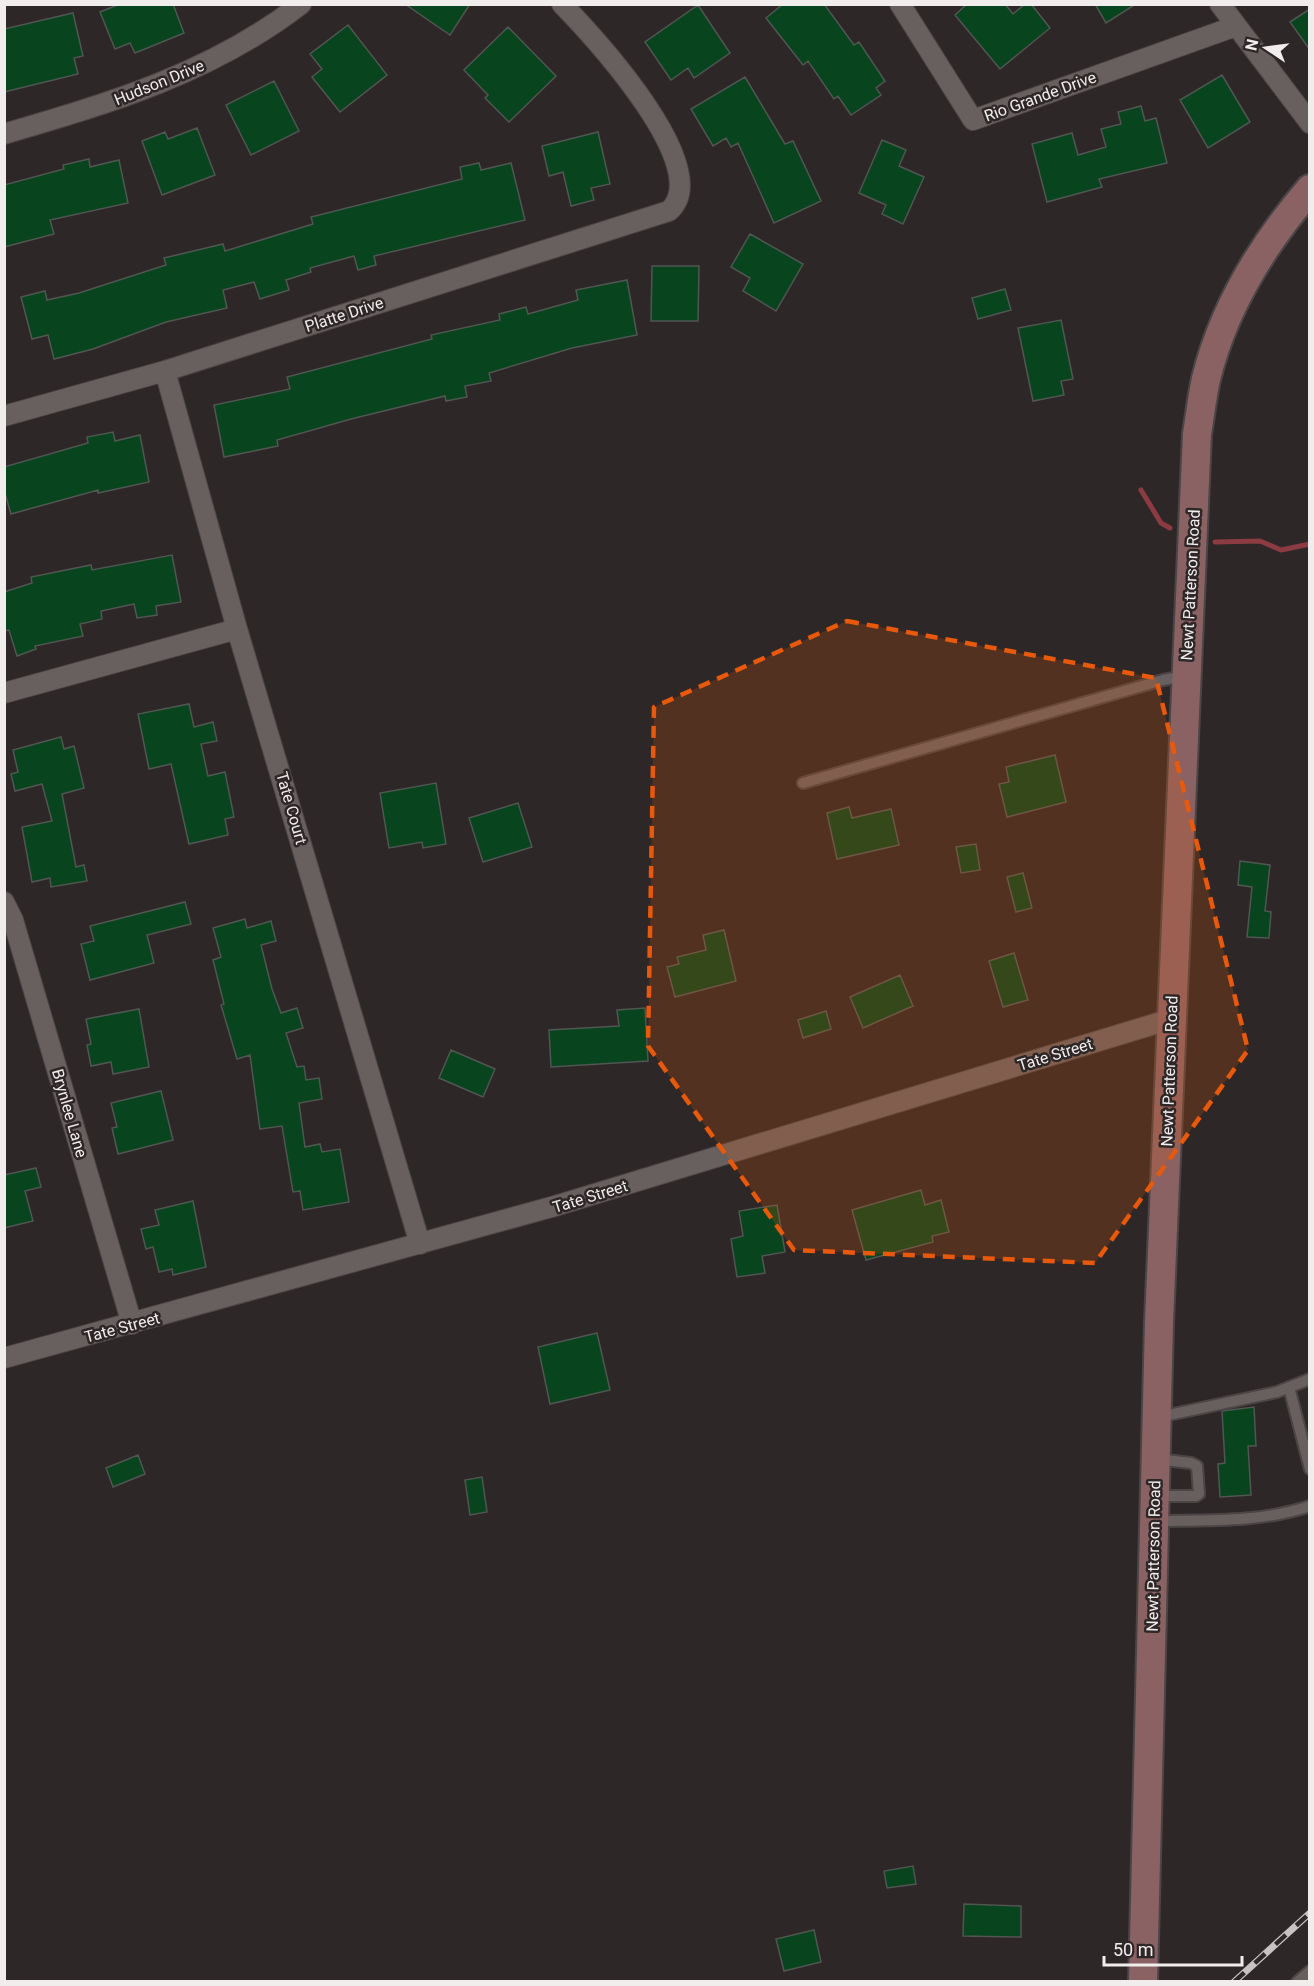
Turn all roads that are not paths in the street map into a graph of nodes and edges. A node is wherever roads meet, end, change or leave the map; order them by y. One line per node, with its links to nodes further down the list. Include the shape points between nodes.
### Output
1 (301, 4): 7 (street, Hudson Drive, via 267,31 141,93)
2 (562, 4): 9 (street, Platte Drive, via 630,81 663,133 680,184 678,200 669,211)
3 (900, 4): 5 (street, Rio Grande Drive, via 974,120)
4 (1220, 4): 5 (street)
5 (1236, 26): 6 (street)
6 (1310, 123)
7 (4, 134)
8 (1310, 189): 12 (street, Newt Patterson Road, via 1250,270 1206,378 1197,434)
9 (165, 371): 10 (street, Platte Drive); 11 (street, Tate Court)
10 (4, 416)
11 (237, 629): 13 (street); 17 (street, Tate Court)
12 (1186, 676): 14 (lane); 16 (street, Newt Patterson Road)
13 (4, 693)
14 (802, 783)
15 (4, 902): 18 (street, Brynlee Lane, via 13,920)
16 (1171, 1019): 17 (street, Tate Street); 22 (street, Newt Patterson Road)
17 (420, 1244): 18 (street, Tate Street)
18 (132, 1324): 19 (street, Tate Street)
19 (4, 1358)
20 (1310, 1379): 21 (lane)
21 (1289, 1387): 22 (lane); 23 (lane)
22 (1157, 1418): 24 (street, Newt Patterson Road)
23 (1306, 1441): 25 (lane)
24 (1156, 1459): 27 (street, Newt Patterson Road); 27 (lane, via 1197,1466 1199,1494)
25 (1310, 1469)
26 (1310, 1506): 27 (lane, via 1246,1520)
27 (1154, 1509): 29 (street, Newt Patterson Road)
28 (1310, 1971): 30 (lane)
29 (1143, 1982)
30 (1297, 1982)

